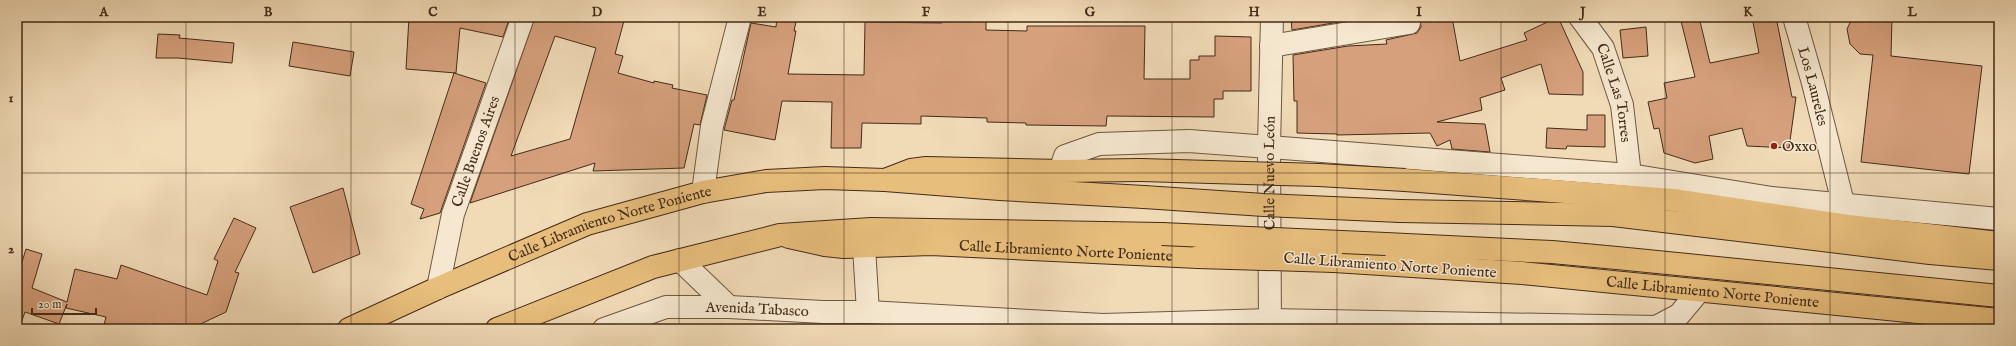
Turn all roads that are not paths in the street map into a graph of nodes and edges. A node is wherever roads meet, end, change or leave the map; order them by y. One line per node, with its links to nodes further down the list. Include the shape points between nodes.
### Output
1 (523, 17): 20 (street, Calle Buenos Aires, via 453,214)
2 (740, 17): 12 (street, via 712,126)
3 (1272, 17): 7 (street, Calle Nuevo León)
4 (1580, 17): 10 (street, Calle Las Torres, via 1603,48 1622,105)
5 (1794, 17): 13 (street, Los Laureles)
6 (1409, 23): 7 (street)
7 (1271, 46): 8 (street, Calle Nuevo León)
8 (1269, 147): 9 (street, via 1189,141 1099,144 1065,156); 10 (street); 27 (street, Calle Nuevo León)
9 (1060, 171): 11 (main road, Calle Libramiento Norte Poniente, via 926,168 911,170); 13 (main road, Calle Libramiento Norte Poniente, bridge, via 1141,170 1405,180)
10 (1630, 175): 13 (street, via 1772,198)
11 (885, 180): 12 (main road, Calle Libramiento Norte Poniente, via 824,178 766,181); 18 (main road, Calle Libramiento Norte Poniente, bridge, via 1264,205 1613,215)
12 (703, 192): 20 (main road, Calle Libramiento Norte Poniente, via 587,224)
13 (1846, 216): 14 (street); 16 (main road, Calle Libramiento Norte Poniente)
14 (1999, 219)
15 (780, 235): 17 (main road, Calle Libramiento Norte Poniente, via 825,245); 19 (main road, Calle Libramiento Norte Poniente); 22 (main road, Calle Libramiento Norte Poniente, bridge, via 871,229 1162,234 1386,244 1617,258)
16 (1999, 243)
17 (864, 247): 21 (main road, Calle Libramiento Norte Poniente, bridge, via 932,244 1198,257 1334,260 1522,273); 25 (street)
18 (1999, 259)
19 (680, 260): 24 (street); 30 (main road, Calle Libramiento Norte Poniente, via 653,267)
20 (438, 288): 29 (main road, Calle Libramiento Norte Poniente)
21 (1699, 291): 26 (main road, Calle Libramiento Norte Poniente); 27 (street, Avenida Tabasco, via 1679,315 1656,327)
22 (1999, 296)
23 (666, 307): 24 (street, Avenida Tabasco); 31 (street, Avenida Tabasco); 32 (street)
24 (729, 307): 25 (street, Avenida Tabasco)
25 (868, 312): 28 (street, Avenida Tabasco)
26 (1999, 320)
27 (1270, 324): 28 (street, Avenida Tabasco)
28 (1102, 327)
29 (349, 329)
30 (497, 329)
31 (604, 329)
32 (659, 329)

